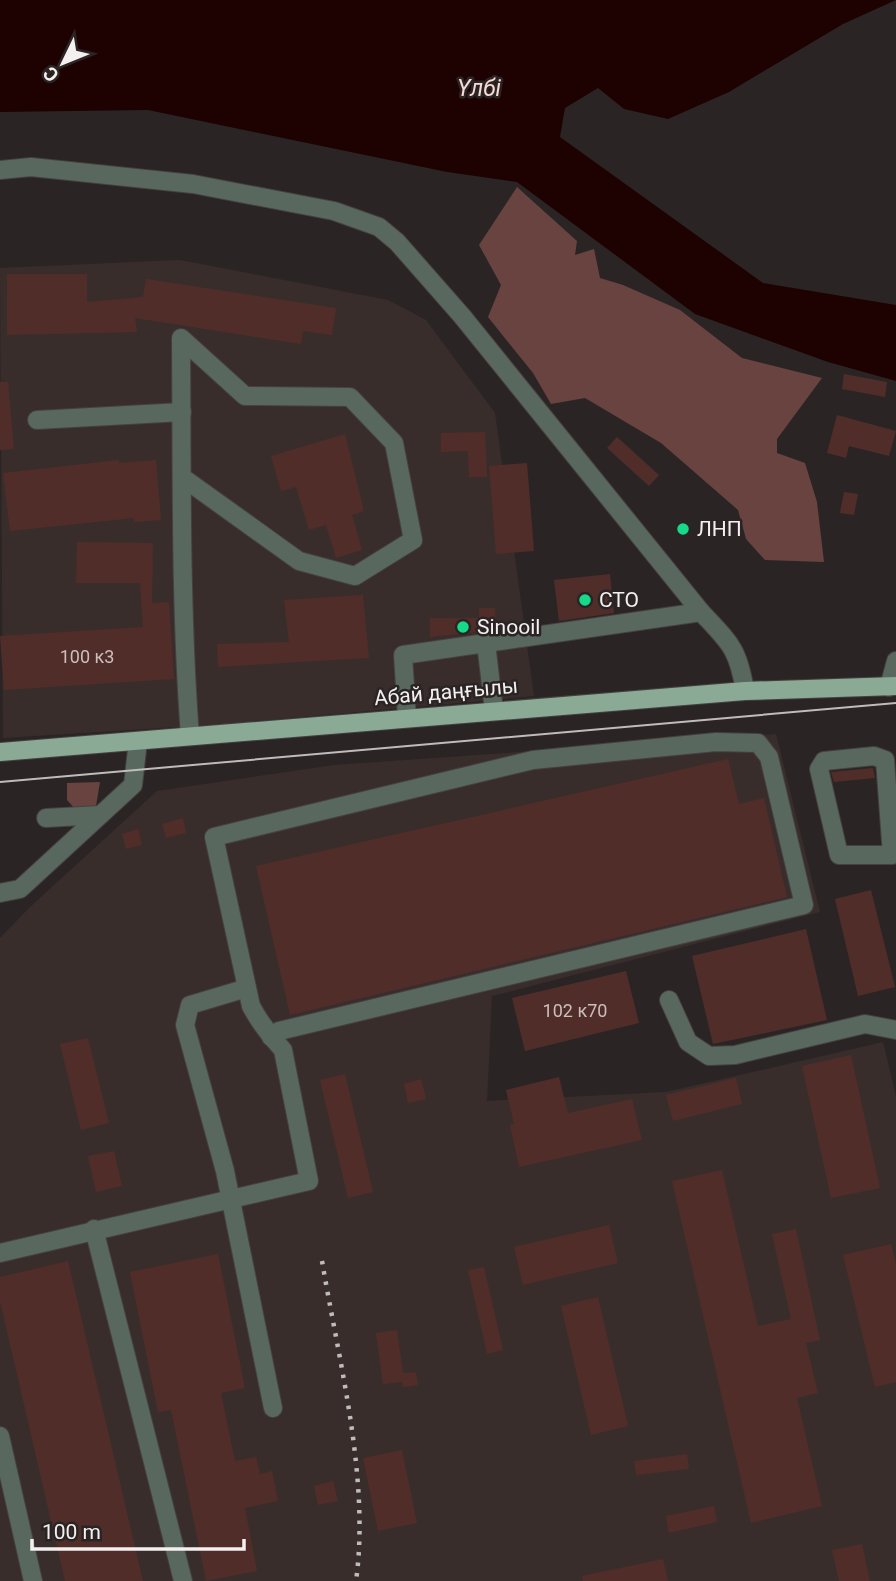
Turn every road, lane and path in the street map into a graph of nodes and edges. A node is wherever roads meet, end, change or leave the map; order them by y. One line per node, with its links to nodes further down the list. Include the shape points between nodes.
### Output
1 (0, 170): 5 (street, via 31,167 193,184 334,211 379,227 462,316)
2 (182, 412): 3 (street); 4 (street); 4 (street, via 181,338 245,396 350,397 394,443 413,540 355,576 299,561)
3 (37, 420)
4 (182, 477): 12 (street, via 184,659)
5 (701, 612): 6 (street); 9 (street, via 736,651)
6 (486, 643): 10 (street); 11 (street, via 402,654)
7 (896, 661): 8 (street)
8 (892, 686): 9 (main road, Абай даңғылы)
9 (745, 691): 10 (main road, Абай даңғылы)
10 (494, 711): 11 (main road, Абай даңғылы)
11 (407, 718): 12 (main road, Абай даңғылы)
12 (190, 736): 13 (main road, Абай даңғылы)
13 (138, 741): 14 (main road, Абай даңғылы); 15 (street, via 133,785)
14 (0, 752)
15 (100, 815): 16 (street); 18 (street, via 19,889)
16 (46, 818)
17 (894, 855): 17 (street, via 839,855 819,769 824,761 874,756 885,760)
18 (0, 892)
19 (247, 988): 22 (street, via 251,1006); 22 (street, via 214,837 533,760 716,742 758,743 769,757 804,905 279,1031); 23 (street, via 190,1005 185,1025)
20 (669, 1000): 21 (street, via 688,1042 709,1056 735,1055 865,1024)
21 (896, 1030)
22 (271, 1037): 23 (street, via 283,1051 309,1181)
23 (230, 1198): 24 (street); 26 (street)
24 (94, 1229): 25 (street); 29 (street)
25 (0, 1253)
26 (273, 1408)
27 (0, 1436): 28 (street)
28 (33, 1581)
29 (183, 1581)

